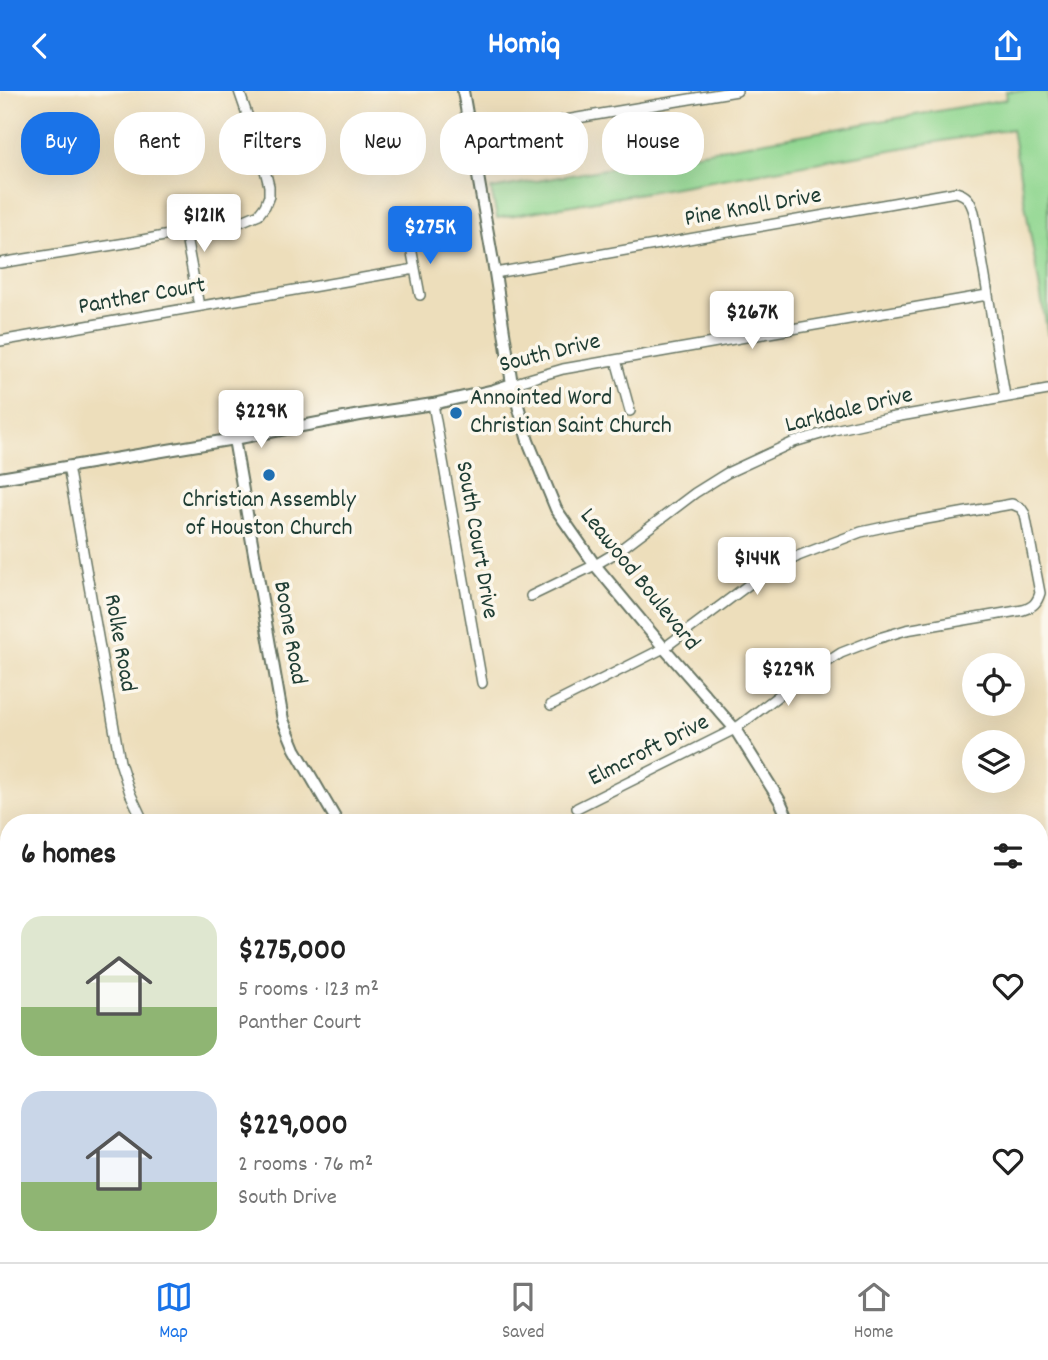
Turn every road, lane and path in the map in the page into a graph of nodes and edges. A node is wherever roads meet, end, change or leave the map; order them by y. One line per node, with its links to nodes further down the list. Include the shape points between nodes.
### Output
1 (239, 91): 7 (street, via 269,186 265,206 259,214 240,222)
2 (463, 91): 4 (street, Leawood Boulevard)
3 (737, 91): 5 (street)
4 (467, 112)
5 (588, 116)
6 (478, 175): 11 (street, Leawood Boulevard)
7 (185, 232): 9 (street); 14 (street)
8 (410, 242): 10 (street)
9 (0, 263)
10 (415, 269): 12 (street); 14 (street, Panther Court)
11 (495, 272): 13 (street, Pine Knoll Drive, via 956,192 971,202); 17 (street, Leawood Boulevard)
12 (420, 295)
13 (987, 295): 16 (street, South Drive); 19 (street, Pine Knoll Drive)
14 (199, 306): 15 (street, Panther Court)
15 (0, 341)
16 (616, 360): 17 (street, South Drive); 21 (street)
17 (512, 384): 20 (street, South Drive); 25 (street, Leawood Boulevard, via 528,441 556,509)
18 (1048, 390): 19 (street, Larkdale Drive)
19 (1005, 396): 25 (street, Larkdale Drive, via 794,442 695,492)
20 (433, 404): 22 (street, South Drive); 28 (street, South Court Drive)
21 (630, 411)
22 (234, 439): 23 (street, South Drive); 33 (street, Boone Road, via 283,720)
23 (68, 466): 24 (street, South Drive); 32 (street, Rolke Road, via 120,762)
24 (0, 478)
25 (595, 565): 26 (street, Larkdale Drive); 27 (street, Leawood Boulevard)
26 (531, 596)
27 (664, 648): 29 (street); 30 (street, Leawood Boulevard); 30 (street, Elmcroft Drive, via 751,583 829,543 898,524 1012,504 1021,508 1040,593 1033,607 906,630 841,653)
28 (481, 683)
29 (551, 705)
30 (735, 729): 31 (street, Elmcroft Drive); 34 (street, Leawood Boulevard)
31 (577, 808)
32 (140, 814)
33 (333, 814)
34 (786, 814)

